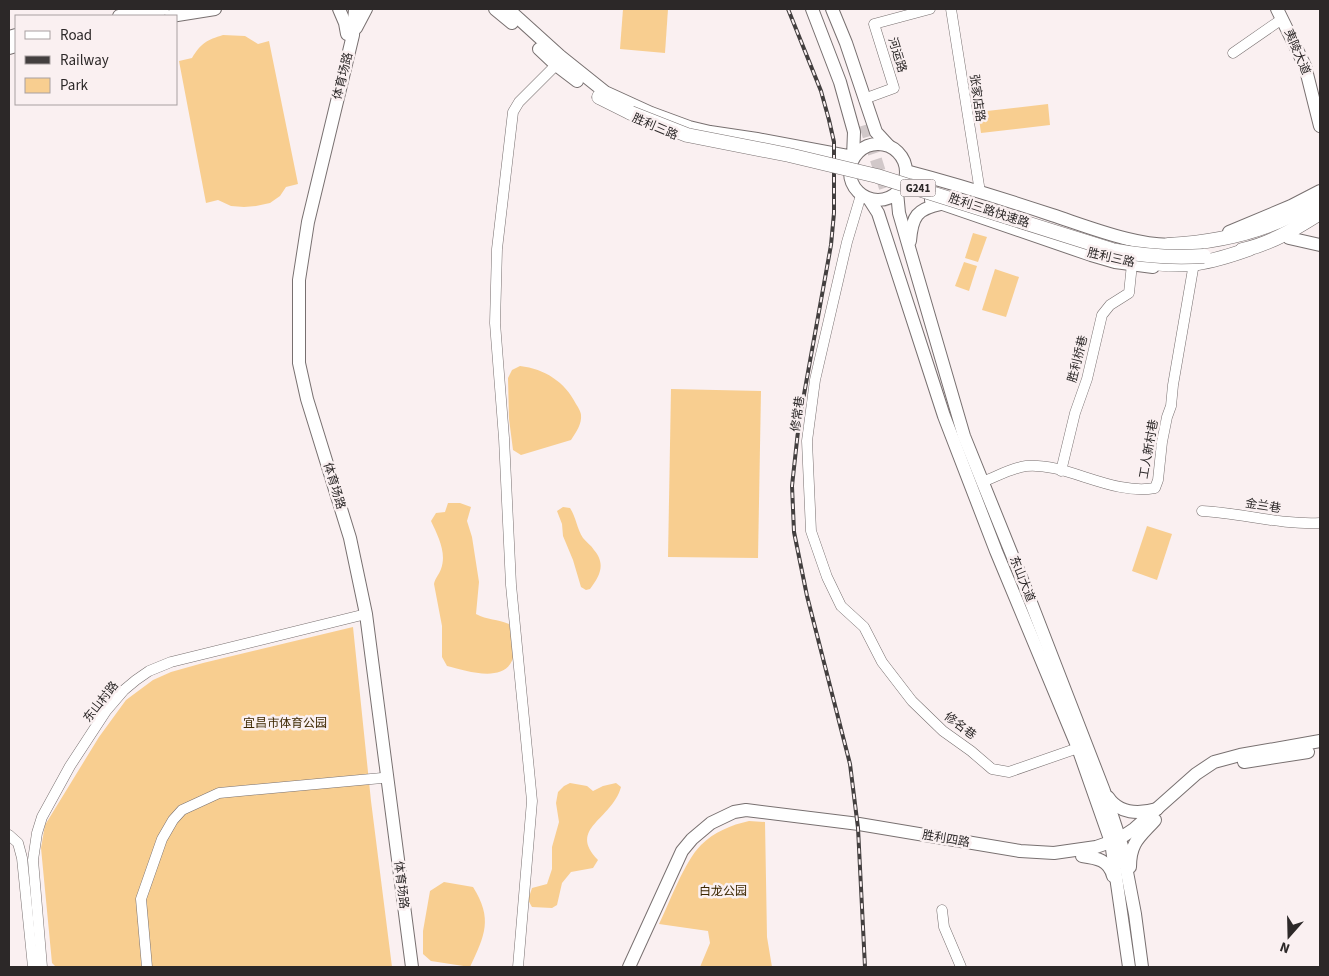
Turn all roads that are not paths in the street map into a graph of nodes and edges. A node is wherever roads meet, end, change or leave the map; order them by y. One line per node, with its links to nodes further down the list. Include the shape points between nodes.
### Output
1 (163, 9): 16 (main road)
2 (215, 9): 17 (main road)
3 (339, 9): 18 (main road)
4 (349, 9): 18 (main road, 体育场路)
5 (355, 9): 18 (main road, 体育场路)
6 (366, 9): 18 (main road)
7 (495, 9): 20 (main road, 胜利三路 / G241)
8 (508, 9): 21 (main road, 胜利三路 / G241)
9 (812, 9): 26 (main road, via 854,132)
10 (820, 9): 11 (main road, via 862,126)
11 (827, 9)
12 (832, 9): 22 (main road)
13 (930, 9): 22 (street, 河运路, via 874,24 894,88)
14 (951, 9): 32 (street, 张家店路)
15 (1280, 12): 19 (street); 23 (main road, 夷陵大道, via 1309,64); 24 (main road, 夷陵大道, via 1305,66)
16 (125, 15)
17 (177, 15)
18 (350, 34): 54 (main road, 体育场路, via 308,222 299,280 298,330 299,363 307,399 350,538)
19 (1233, 53)
20 (556, 65): 21 (main road, 胜利三路 / G241); 74 (street, via 513,112 497,249 495,323 511,576 532,801)
21 (602, 94): 26 (main road, 胜利三路 / G241, via 689,127); 28 (main road, 胜利三路 / G241, via 629,116 674,136); 46 (highway, 胜利三路快速路 / G241, bridge, via 632,111 696,133 884,170 1114,244 1156,251)
22 (864, 100): 25 (main road, via 876,132)
23 (1320, 108)
24 (1320, 126)
25 (888, 145): 26 (main road, via 866,146); 27 (main road, via 901,156)
26 (853, 157): 28 (main road)
27 (906, 171): 30 (main road); 32 (main road, 胜利三路)
28 (849, 173): 33 (main road, via 855,188)
29 (1320, 179): 36 (main road, via 1309,194)
30 (899, 191): 33 (main road, via 884,199); 35 (main road, 胜利三路); 44 (main road, 东山大道, via 899,213)
31 (1320, 191): 36 (main road, 胜利三路)
32 (980, 192): 42 (main road, 胜利三路, via 1121,236)
33 (865, 197): 49 (main road, 东山大道, via 878,213); 55 (street, 修常巷, via 847,242 816,380 807,441 811,531 841,606)
34 (1320, 203): 42 (highway, via 1232,237); 46 (highway, G241, via 1280,227)
35 (942, 204): 39 (main road, 胜利三路); 44 (main road, via 918,213 913,221)
36 (1291, 206): 42 (main road, 胜利三路, via 1216,236)
37 (887, 208): 49 (main road, via 919,298 959,431)
38 (1320, 212): 45 (highway, G241, via 1296,228)
39 (978, 215): 45 (highway, via 1078,246 1147,262 1192,264 1219,260); 47 (main road, 胜利三路, via 1091,255)
40 (1320, 219): 41 (main road, 胜利三路)
41 (1290, 238): 43 (main road); 48 (main road, 胜利三路, via 1237,260)
42 (1168, 245)
43 (1320, 245)
44 (910, 248): 49 (main road, 东山大道)
45 (1249, 249): 46 (highway, G241, via 1227,254)
46 (1204, 253)
47 (1132, 264): 48 (main road, 胜利三路); 50 (street, 胜利桥巷, via 1129,293 1110,305 1102,315)
48 (1193, 269): 50 (street, 工人新村巷, via 1155,488 1133,488)
49 (958, 438): 51 (main road, 东山大道); 57 (main road, 东山大道, via 996,550)
50 (1061, 471): 51 (street, 工人新村巷, via 1026,466)
51 (982, 482): 60 (main road, 东山大道)
52 (1202, 511): 53 (street, 金兰巷, via 1282,522)
53 (1320, 523)
54 (363, 615): 59 (main road, 体育场路); 70 (street, 东山村路, via 171,662 149,671 124,690 106,711 70,766 36,832 33,860); 73 (main road, 体育场路)
55 (864, 627): 57 (street, 修名巷, via 882,662 912,701 944,732 992,770 1010,772)
56 (1320, 741): 61 (main road, 胜利四路, via 1214,762 1196,774)
57 (1078, 748): 62 (main road, 东山大道)
58 (1320, 750): 61 (main road, 胜利四路, via 1229,765 1207,773)
59 (382, 778): 71 (street, via 218,793 182,810 162,839 141,899); 72 (main road, 体育场路)
60 (1104, 791): 61 (main road, via 1115,805 1124,810); 64 (main road, 东山大道)
61 (1156, 814): 64 (main road, 胜利四路, via 1137,836); 68 (main road, via 1130,852)
62 (1103, 820): 64 (main road, 东山大道); 65 (main road, via 1100,839)
63 (11, 839): 69 (street, via 18,843 22,858)
64 (1116, 844): 65 (main road, 胜利四路); 66 (main road, 东山大道); 68 (main road, 东山大道)
65 (1081, 853): 66 (main road, via 1106,862); 75 (main road, 胜利四路, via 1020,851 859,824 746,810 734,812 706,827 682,851); 76 (main road, 胜利四路, via 1054,860 1023,858 775,817 747,815 732,818 697,841)
66 (1121, 906): 78 (main road, 东山大道)
67 (942, 910): 77 (street, via 944,927)
68 (1135, 914): 79 (main road, 东山大道)
69 (33, 967)
70 (42, 967)
71 (147, 967)
72 (405, 967)
73 (412, 967)
74 (518, 967)
75 (629, 967)
76 (634, 967)
77 (961, 967)
78 (1128, 967)
79 (1142, 967)

